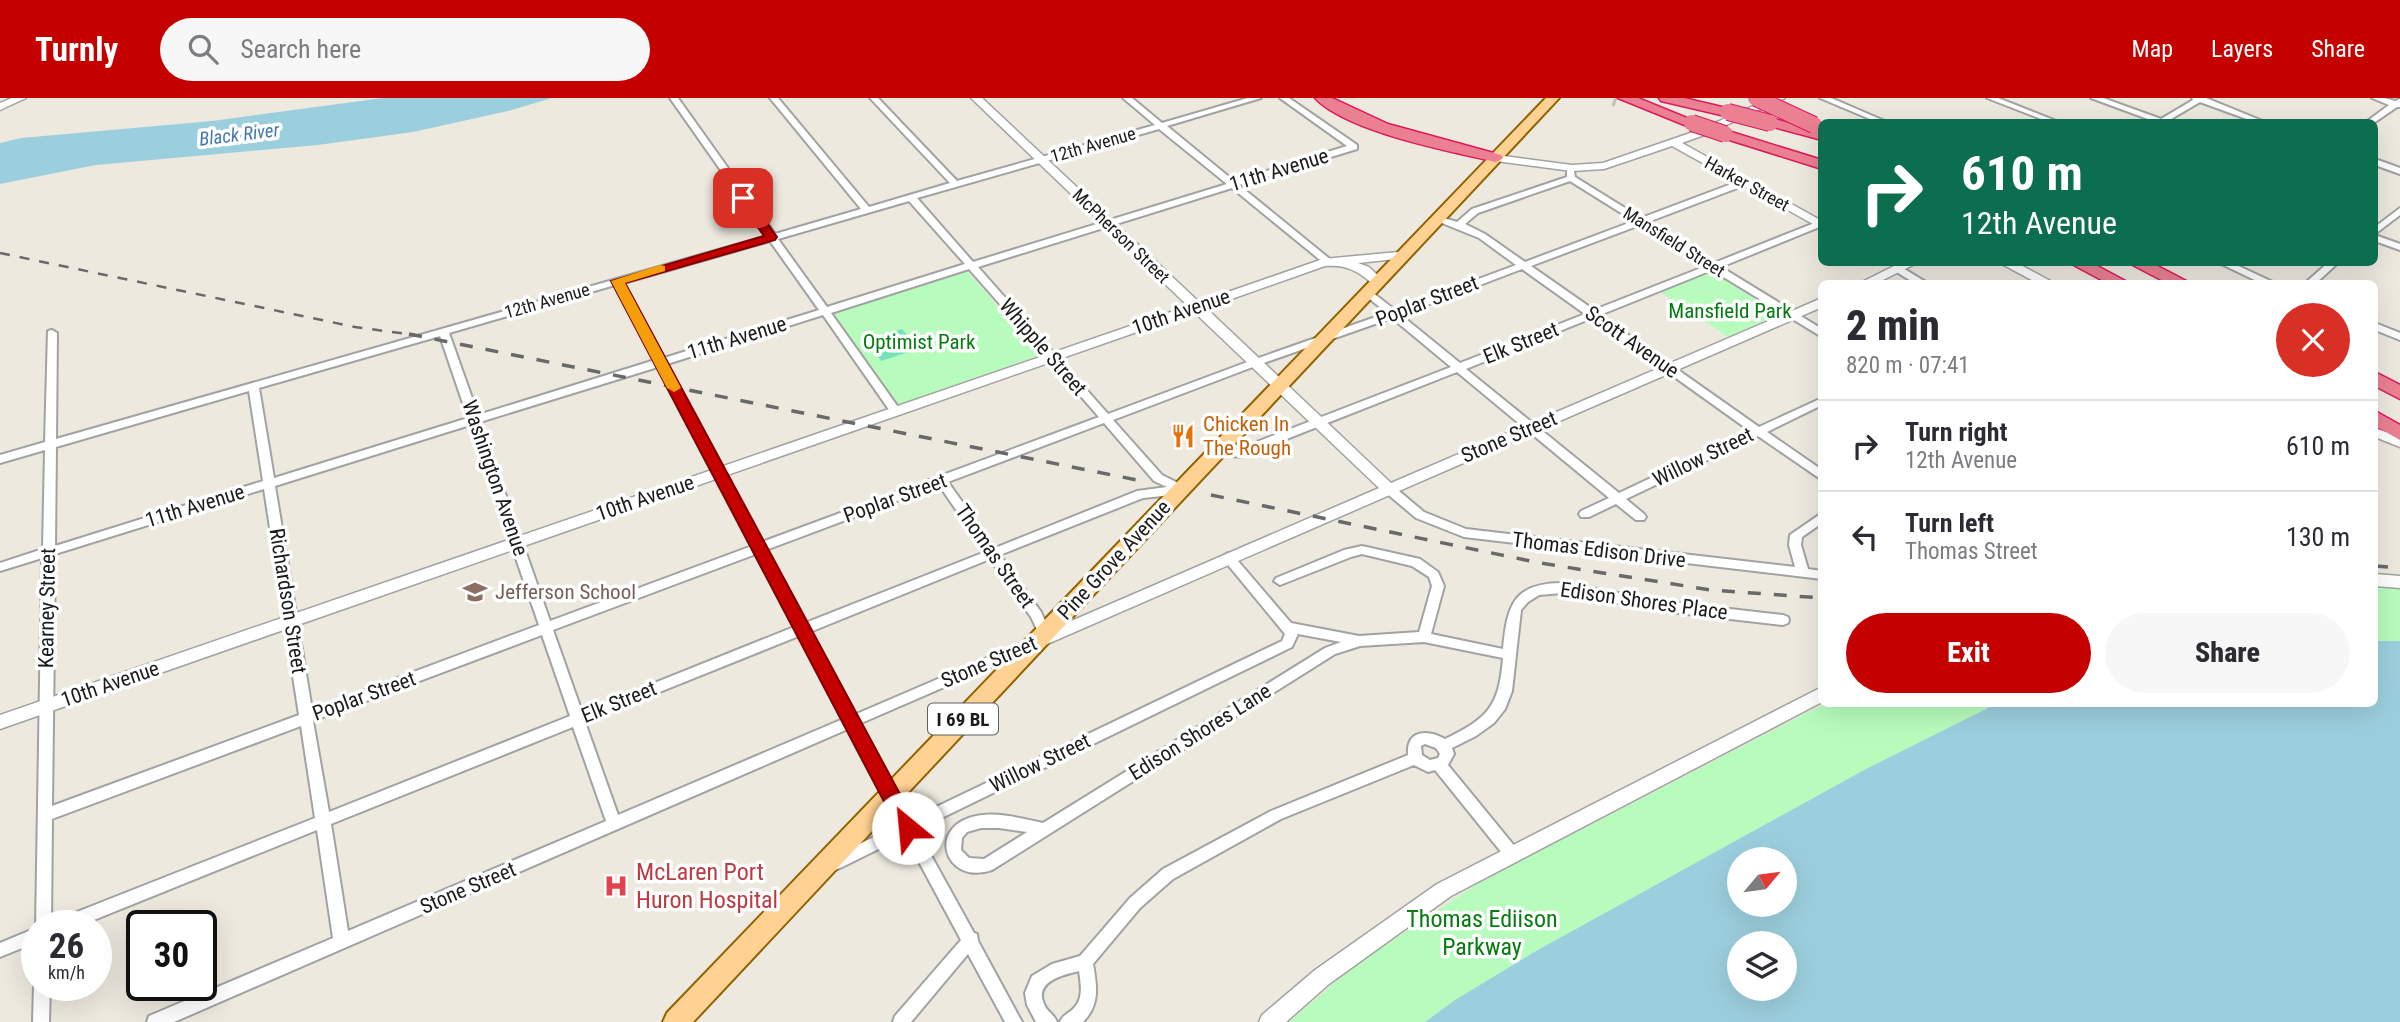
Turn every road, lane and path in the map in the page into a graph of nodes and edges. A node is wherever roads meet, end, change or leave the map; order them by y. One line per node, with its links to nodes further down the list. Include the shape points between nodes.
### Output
1 (22, 98): 26 (street)
2 (674, 98): 58 (street)
3 (774, 98): 49 (street)
4 (874, 98): 46 (street)
5 (976, 98): 40 (street, McPherson Street)
6 (1127, 98): 36 (street)
7 (1256, 98): 36 (street, 12th Avenue)
8 (1284, 98): 47 (street, 11th Avenue, via 1354,147)
9 (1322, 98): 39 (highway, via 1366,120)
10 (1553, 98): 39 (main road, Pine Grove Avenue / I 69 BL)
11 (1633, 98): 35 (highway)
12 (1641, 98): 35 (highway)
13 (1649, 98): 35 (highway)
14 (1666, 98): 28 (highway)
15 (1676, 98): 28 (highway)
16 (1687, 98): 28 (highway)
17 (1694, 98): 28 (highway)
18 (1701, 98): 28 (highway)
19 (1824, 98): 29 (street)
20 (1991, 98): 30 (street)
21 (2095, 98): 31 (street)
22 (2376, 98): 25 (street)
23 (1621, 99): 35 (highway)
24 (2199, 99): 32 (street); 33 (street)
25 (2398, 104): 34 (street)
26 (0, 107)
27 (1779, 109): 28 (highway, bridge); 38 (street)
28 (1729, 111)
29 (1876, 119)
30 (2047, 119)
31 (2153, 119)
32 (2166, 119)
33 (2253, 119)
34 (2376, 119)
35 (1695, 122): 37 (highway, bridge); 37 (highway, bridge)
36 (1161, 126): 40 (street, 12th Avenue); 47 (street)
37 (1741, 140): 42 (highway)
38 (1673, 142): 44 (street); 45 (street, Harker Street)
39 (1496, 158): 44 (street); 51 (main road, Pine Grove Avenue / I 69 BL)
40 (1041, 160): 46 (street, 12th Avenue); 54 (street, McPherson Street)
41 (2378, 163): 43 (street)
42 (1818, 164)
43 (2400, 171)
44 (1570, 173): 52 (street, Mansfield Street); 55 (street, via 1475,211)
45 (1745, 183): 52 (street, Poplar Street); 53 (street, Harker Street)
46 (955, 184): 48 (street, 12th Avenue)
47 (1234, 184): 54 (street, 11th Avenue); 62 (street)
48 (911, 197): 49 (street, 12th Avenue); 64 (street, Whipple Street)
49 (867, 210): 58 (street, 12th Avenue)
50 (2400, 211): 57 (street)
51 (1437, 219): 55 (street, Scott Avenue); 61 (main road, Pine Grove Avenue / I 69 BL)
52 (1640, 221): 63 (street, Poplar Street); 65 (street, Mansfield Street)
53 (1818, 222)
54 (1108, 223): 64 (street, 11th Avenue); 82 (street, McPherson Street)
55 (1460, 225): 63 (street, Scott Avenue)
56 (1818, 225): 65 (street, Elk Street)
57 (2378, 229)
58 (771, 237): 79 (street, 12th Avenue); 83 (street)
59 (2378, 239): 60 (street)
60 (2400, 247)
61 (1405, 254): 62 (street, 10th Avenue); 80 (main road, Pine Grove Avenue / I 69 BL)
62 (1329, 262): 80 (street, via 1360,267); 82 (street, 10th Avenue)
63 (1522, 264): 84 (street, Poplar Street); 85 (street, Scott Avenue)
64 (971, 265): 83 (street, 11th Avenue); 93 (street, Whipple Street)
65 (1712, 266): 85 (street, Elk Street); 86 (street, Mansfield Street)
66 (1892, 266): 72 (street); 73 (street)
67 (2012, 266): 74 (street)
68 (2085, 266): 75 (highway)
69 (2144, 266): 76 (highway)
70 (2230, 266): 77 (street)
71 (2330, 266): 78 (street)
72 (1870, 280)
73 (1917, 280)
74 (2042, 280)
75 (2114, 280)
76 (2175, 280)
77 (2263, 280)
78 (2314, 280)
79 (618, 281): 88 (street, 12th Avenue); 94 (street)
80 (1374, 289): 84 (street); 92 (main road, Pine Grove Avenue / I 69 BL)
81 (1818, 304): 86 (street, Stone Street)
82 (1196, 307): 93 (street, 10th Avenue); 95 (street, McPherson Street)
83 (823, 311): 94 (street, 11th Avenue); 103 (street)
84 (1394, 314): 92 (street, Poplar Street); 96 (street)
85 (1592, 314): 96 (street, Elk Street); 97 (street, Scott Avenue)
86 (1791, 315): 89 (street, Mansfield Street); 97 (street, Stone Street)
87 (2378, 327): 91 (street)
88 (443, 331): 99 (street, 12th Avenue); 104 (street, Washington Avenue)
89 (1818, 332)
90 (52, 333): 113 (street, Kearney Street)
91 (2400, 337)
92 (1326, 338): 95 (street, Poplar Street); 100 (main road, Pine Grove Avenue / I 69 BL)
93 (1051, 357): 103 (street, 10th Avenue); 105 (street, Whipple Street)
94 (661, 362): 104 (street, 11th Avenue); 116 (street)
95 (1254, 363): 100 (street, McPherson Street); 105 (street, Poplar Street)
96 (1460, 367): 107 (street, Elk Street); 108 (street)
97 (1669, 368): 108 (street, Stone Street); 109 (street, Scott Avenue)
98 (2378, 380): 101 (highway)
99 (253, 385): 113 (street, 12th Avenue); 119 (street, Richardson Street)
100 (1280, 386): 107 (street, McPherson Street); 114 (main road, Pine Grove Avenue / I 69 BL)
101 (2400, 393)
102 (1818, 403): 109 (street, Willow Street)
103 (896, 412): 116 (street, 10th Avenue)
104 (475, 419): 119 (street, 11th Avenue); 126 (street, Washington Avenue)
105 (1107, 419): 118 (street, Poplar Street); 121 (street, Whipple Street, via 1158,478)
106 (2378, 419): 111 (highway)
107 (1320, 423): 114 (street, Elk Street, via 1237,454); 120 (street, McPherson Street)
108 (1533, 427): 120 (street, Stone Street); 122 (street)
109 (1758, 430): 117 (street, Scott Avenue); 122 (street, Willow Street)
110 (2378, 433): 112 (street)
111 (2400, 434)
112 (2400, 442)
113 (49, 443): 115 (street, 12th Avenue); 128 (street, Kearney Street)
114 (1218, 451): 121 (main road, Pine Grove Avenue / I 69 BL)
115 (0, 459)
116 (721, 472): 126 (street, 10th Avenue); 127 (street)
117 (1818, 473)
118 (942, 481): 127 (street, Poplar Street); 129 (street, Thomas Street)
119 (269, 483): 128 (street, 11th Avenue); 138 (street, Richardson Street)
120 (1389, 489): 130 (street, Stone Street); 132 (street, Thomas Edison Drive, via 1420,515 1464,533)
121 (1181, 490): 129 (street, Elk Street, via 1142,494); 143 (main road, Pine Grove Avenue / I 69 BL)
122 (1618, 499): 123 (street, Willow Street); 124 (street)
123 (1585, 514)
124 (1640, 517)
125 (1818, 520): 132 (street, via 1796,535)
126 (517, 542): 138 (street, 10th Avenue); 140 (street, Washington Avenue)
127 (760, 548): 140 (street, Poplar Street); 141 (street)
128 (48, 552): 131 (street, 11th Avenue); 147 (street, Kearney Street)
129 (994, 553): 141 (street, Elk Street); 143 (street, Thomas Street, via 1037,615)
130 (1228, 557): 139 (street); 143 (street, Stone Street)
131 (0, 567)
132 (1802, 573): 133 (street, Thomas Edison Drive)
133 (1818, 575)
134 (2378, 580): 136 (street)
135 (1280, 582): 142 (street, via 1363,550 1416,562 1434,575 1438,586)
136 (2400, 582)
137 (1783, 620): 145 (street, Edison Shores Place, via 1545,589 1526,596 1514,610)
138 (291, 621): 147 (street, 10th Avenue); 148 (street, Richardson Street)
139 (1287, 627): 144 (street, Edison Shores Lane); 159 (street, Willow Street, via 1292,633 1287,644)
140 (546, 628): 148 (street, Poplar Street); 149 (street, Washington Avenue)
141 (802, 629): 149 (street, Elk Street); 150 (street)
142 (1424, 637): 144 (street, Edison Shores Lane); 145 (street, Edison Shores Lane)
143 (1040, 638): 150 (street, Stone Street); 155 (main road, Pine Grove Avenue / I 69 BL)
144 (1359, 641): 160 (street, Edison Shores Lane, via 1330,652)
145 (1510, 655): 152 (street, Edison Shores Place, via 1509,685 1497,711 1475,731)
146 (1818, 696): 161 (street)
147 (46, 706): 151 (street, 10th Avenue); 156 (street, Kearney Street)
148 (307, 717): 156 (street, Poplar Street); 157 (street, Richardson Street)
149 (578, 719): 157 (street, Elk Street); 158 (street, Washington Avenue)
150 (850, 721): 155 (street); 158 (street, Stone Street)
151 (0, 722)
152 (1444, 746): 153 (street, via 1423,738 1414,744); 154 (street, via 1446,758)
153 (1415, 758): 154 (street, via 1429,766); 169 (street, via 1276,815 1168,874 1135,903)
154 (1439, 764): 161 (street)
155 (891, 795): 159 (street); 162 (main road, Pine Grove Avenue / I 69 BL)
156 (46, 814): 163 (street, Kearney Street)
157 (324, 822): 164 (street, Elk Street); 167 (street, Richardson Street)
158 (614, 824): 167 (street, Stone Street)
159 (911, 826): 162 (street, Willow Street); 165 (street)
160 (1043, 829): 160 (street, Edison Shores Lane, via 974,822 957,831 952,847 960,862 978,867)
161 (1511, 853): 178 (street, via 1399,920)
162 (820, 871): 173 (main road, Pine Grove Avenue / I 69 BL)
163 (43, 910)
164 (101, 910)
165 (971, 939): 174 (street); 175 (street)
166 (21, 941): 168 (street)
167 (342, 942): 172 (street, Stone Street)
168 (0, 950)
169 (1085, 962): 176 (street, via 1058,969 1038,981 1035,1005); 177 (street, via 1090,1001)
170 (42, 1001): 171 (street)
171 (41, 1022)
172 (155, 1022)
173 (676, 1022)
174 (901, 1022)
175 (1014, 1022)
176 (1049, 1022)
177 (1068, 1022)
178 (1270, 1022)

